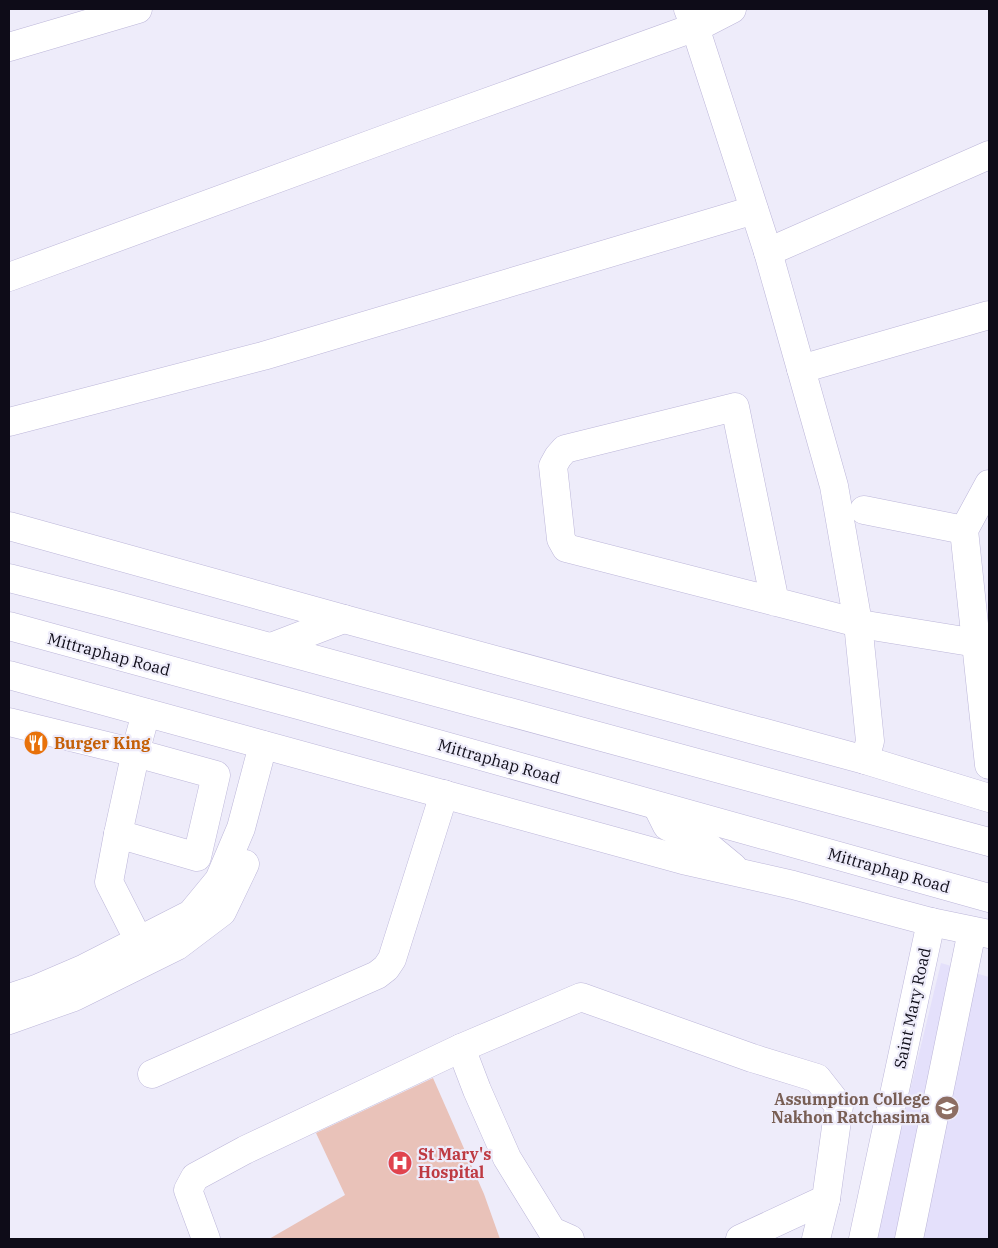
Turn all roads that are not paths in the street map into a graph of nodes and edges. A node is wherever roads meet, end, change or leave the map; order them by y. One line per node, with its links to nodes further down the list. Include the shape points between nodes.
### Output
1 (138, 9): 4 (main road)
2 (732, 9): 3 (main road)
3 (692, 18): 6 (main road); 8 (main road, via 415,128)
4 (9, 47)
5 (989, 156): 7 (main road)
6 (754, 210): 7 (main road); 11 (main road, via 263,356)
7 (768, 252): 10 (main road)
8 (9, 277)
9 (989, 316): 10 (main road)
10 (801, 369): 19 (main road, via 834,486)
11 (9, 422)
12 (989, 484): 15 (main road)
13 (864, 510): 15 (main road)
14 (9, 526): 18 (main road)
15 (964, 530): 21 (main road)
16 (9, 578): 22 (main road)
17 (775, 602): 17 (main road, via 736,407 565,449 558,457 553,466 562,539 566,548); 19 (main road)
18 (344, 619): 22 (main road); 28 (main road)
19 (858, 623): 21 (main road); 28 (main road, via 870,741)
20 (9, 626): 32 (main road, Mittraphap Road)
21 (982, 644): 29 (main road)
22 (272, 647): 35 (main road)
23 (9, 675): 24 (main road)
24 (146, 713): 26 (main road); 27 (main road)
25 (9, 722): 27 (main road)
26 (263, 745): 31 (main road); 33 (main road)
27 (136, 753): 34 (main road); 34 (main road, via 216,775 214,784 196,857)
28 (866, 760): 30 (main road)
29 (989, 765)
30 (988, 791)
31 (444, 794): 36 (main road); 44 (main road, via 392,959 386,968 377,975)
32 (657, 806): 36 (main road, via 667,826 710,848); 37 (main road, Mittraphap Road)
33 (241, 828): 40 (main road, via 219,880 191,914); 42 (main road, via 245,865 222,912 177,946 74,997)
34 (118, 834): 40 (main road, via 109,882)
35 (989, 842)
36 (740, 873): 38 (main road)
37 (989, 898)
38 (930, 922): 39 (main road); 50 (main road, Saint Mary Road)
39 (981, 933): 51 (main road)
40 (139, 941): 41 (main road, via 85,968)
41 (9, 998)
42 (9, 1020)
43 (460, 1048): 45 (main road, via 581,997 817,1078 839,1106); 46 (main road, via 195,1177 188,1190); 47 (main road, via 508,1158 552,1231)
44 (152, 1074)
45 (826, 1199): 48 (main road); 49 (main road)
46 (206, 1239)
47 (570, 1239)
48 (740, 1239)
49 (816, 1239)
50 (863, 1239)
51 (909, 1239)

